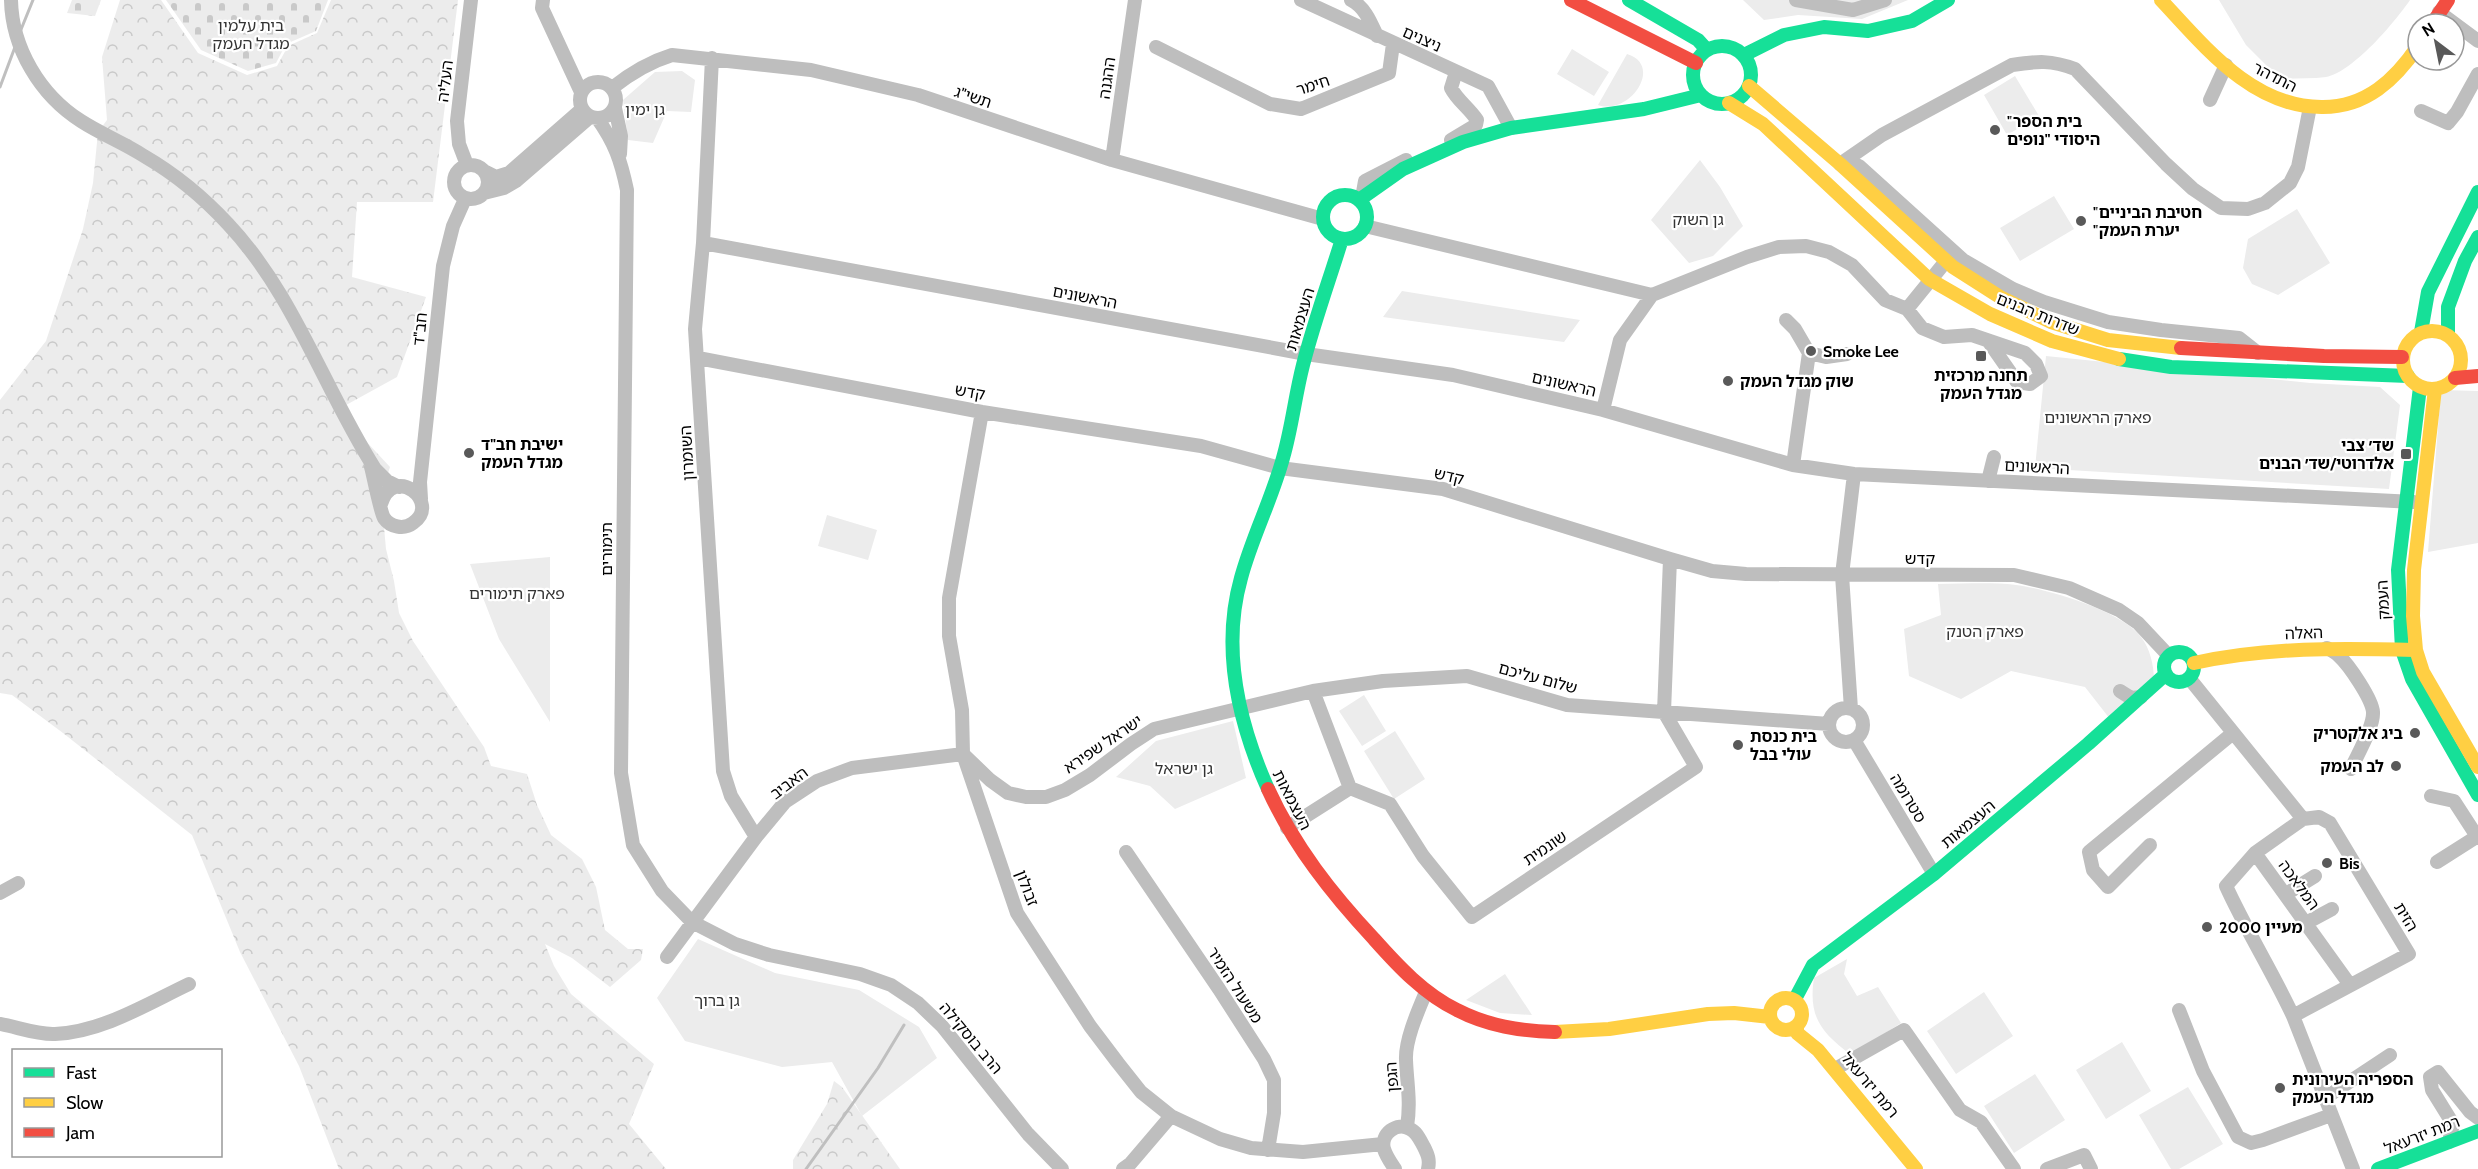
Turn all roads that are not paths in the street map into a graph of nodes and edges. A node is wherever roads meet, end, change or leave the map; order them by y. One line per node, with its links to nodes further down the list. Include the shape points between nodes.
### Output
1 (11, 0): 75 (street, via 20,47 49,94 82,122 128,146 179,180 230,225 258,260)
2 (471, 0): 40 (street, העליה, via 457,121 459,144)
3 (543, 0): 17 (street, via 542,8)
4 (1135, 0): 38 (street, ההגנה)
5 (1301, 0): 13 (street, ניצנים)
6 (1351, 0): 13 (street, via 1370,18)
7 (1571, 0): 20 (street)
8 (1629, 0): 16 (street, via 1698,40)
9 (1797, 0): 10 (street, via 1852,10)
10 (1885, 0)
11 (1948, 0): 18 (street, via 1912,21 1868,30 1824,27 1784,35)
12 (2161, 0): 22 (street, התדהר)
13 (1377, 36): 14 (street, ניצנים)
14 (1393, 44): 15 (street, חימר, via 1389,73 1301,109 1270,104); 23 (street, ניצנים)
15 (1156, 47)
16 (1707, 50): 18 (street, via 1725,45); 20 (street)
17 (563, 51): 25 (street); 28 (street)
18 (1744, 55): 26 (street, via 1750,66)
19 (712, 58): 27 (street, תשי"ג, via 672,55 653,61); 38 (street, תשי"ג, via 811,69 918,95); 50 (street, השומרון)
20 (1696, 63): 29 (street, via 1694,83)
21 (2406, 63): 32 (street, התדהר, via 2383,86 2355,103)
22 (2226, 64): 30 (street); 32 (street, התדהר, via 2265,94 2295,106)
23 (1456, 72): 36 (street, ניצנים, via 1488,86); 45 (street, via 1451,88 1469,108 1476,125 1372,177 1365,182)
24 (2478, 74): 34 (street, via 2448,123)
25 (595, 82): 27 (street); 28 (street)
26 (1749, 86): 31 (street); 39 (street, שדרות הבנים)
27 (612, 88): 33 (street, via 616,94)
28 (581, 92): 35 (street, via 579,101)
29 (1701, 95): 31 (street); 36 (street, via 1644,109)
30 (2210, 100)
31 (1729, 103): 52 (street, שדרות הבנים, via 1763,124)
32 (2310, 107): 39 (street, via 2298,168 2290,183 2265,203 2248,209 2222,208 2193,189 2075,69 2054,62 2012,65 1882,135)
33 (615, 108): 35 (street, via 611,113); 37 (street, תימורים, via 621,136)
34 (2421, 111)
35 (590, 115): 37 (street, תימורים, via 610,137); 41 (street, via 509,173 496,177); 43 (street, via 516,181)
36 (1511, 128): 45 (street, via 1463,142 1404,169)
37 (620, 156): 123 (street, תימורים, via 627,190 621,772 633,845 662,891)
38 (1112, 160): 46 (street, תשי"ג)
39 (1843, 162): 51 (street, שדרות הבנים); 62 (street, via 1859,166 1963,260 2013,289 2108,322 2239,338)
40 (467, 165): 41 (street); 44 (street, via 456,172 453,184)
41 (484, 171): 43 (street, via 488,180)
42 (2478, 192): 56 (street, via 2428,292)
43 (484, 193): 44 (street, via 473,200)
44 (465, 199): 77 (street, חב"ד, via 443,266)
45 (1360, 199): 46 (street, via 1338,196 1326,205); 47 (street, via 1366,212)
46 (1323, 219): 49 (street, via 1329,232)
47 (1365, 226): 49 (street, via 1356,237); 53 (street)
48 (2478, 237): 57 (street, via 2448,307)
49 (1342, 239): 63 (street, העצמאות)
50 (703, 243): 63 (street, הראשונים); 66 (street, השומרון, via 695,329)
51 (1946, 261): 52 (street); 62 (street, שדרות הבנים, via 2010,302 2051,322 2108,340)
52 (1929, 279): 54 (street); 67 (street, שדרות הבנים, via 1989,314 2052,341 2112,358 2171,367)
53 (1652, 295): 54 (street, via 1779,247 1806,246 1830,252 1852,265 1885,300); 72 (street, via 1620,340)
54 (1907, 309): 58 (street, via 1922,328 1944,337 1972,335)
55 (1786, 320): 61 (street)
56 (2421, 332): 57 (street); 65 (street, via 2405,347)
57 (2448, 334): 59 (street)
58 (1989, 342)
59 (2459, 348): 60 (street); 69 (street, via 2462,358)
60 (2478, 349)
61 (1809, 352): 64 (street, via 1826,357); 76 (street)
62 (2258, 353): 65 (street, שדרות הבנים)
63 (1306, 354): 72 (street, הראשונים, via 1453,375); 78 (street, העצמאות)
64 (1847, 354)
65 (2402, 357): 67 (street)
66 (698, 358): 73 (street, קדש); 111 (street, השומרון, via 723,771 730,796)
67 (2408, 376): 70 (street)
68 (2478, 376): 69 (street)
69 (2455, 378): 71 (street)
70 (2420, 387): 71 (street); 83 (street, העמק)
71 (2435, 389): 84 (street, העמק)
72 (1603, 410): 76 (street, הראשונים)
73 (982, 412): 78 (street, קדש, via 1201,446); 103 (street, זבולון, via 949,598 949,636 962,710)
74 (1994, 457): 80 (street)
75 (369, 460): 81 (street, via 380,476); 85 (street)
76 (1793, 465): 79 (street, הראשונים)
77 (422, 466): 81 (street, via 411,481); 82 (street, חב"ד)
78 (1280, 468): 86 (street, קדש, via 1443,489); 97 (street, העצמאות, via 1240,581 1232,630 1234,677)
79 (1854, 474): 80 (street, הראשונים); 87 (street)
80 (1988, 481): 83 (street, הראשונים)
81 (400, 487): 82 (street, via 412,489); 85 (street, via 387,493)
82 (421, 499): 85 (street, via 418,519 400,527 388,522)
83 (2405, 502): 84 (street, הראשונים); 89 (street, העמק, via 2398,570)
84 (2422, 502): 89 (street, העמק)
85 (381, 504)
86 (1670, 560): 87 (street, קדש, via 1712,571); 99 (street)
87 (1842, 575): 90 (street, קדש, via 2014,575 2069,588 2119,610 2138,623); 98 (street)
88 (2327, 648): 89 (street, האלה); 91 (street, האלה, via 2229,655); 105 (street, via 2339,656 2353,675 2370,700 2373,713)
89 (2409, 650): 104 (street, העמק); 107 (street, העמק, via 2412,679)
90 (2169, 656): 91 (street, via 2181,652); 92 (street, via 2164,664)
91 (2194, 663): 93 (street)
92 (2166, 674): 93 (street, via 2177,681); 96 (street, העצמאות)
93 (2189, 678): 101 (street)
94 (1313, 691): 97 (street, שלום עליכם); 99 (street, שלום עליכם, via 1383,681 1467,676 1567,705); 106 (street)
95 (2120, 691): 96 (street, via 2131,698)
96 (2141, 697): 117 (street, העצמאות)
97 (1241, 709): 103 (street, ישראל שפירא, via 1154,729 1090,775 1046,797 1008,793); 110 (street, העצמאות, via 1260,776)
98 (1851, 709): 100 (street, via 1836,711); 102 (street, via 1863,720 1862,731)
99 (1664, 712): 100 (street, שלום עליכם); 106 (street, שונמית, via 1696,767 1472,917 1423,856 1390,804)
100 (1829, 724): 102 (street, via 1838,739)
101 (2233, 733): 109 (street); 113 (street, via 2089,852 2093,870 2108,887)
102 (1854, 740): 117 (street, סטרומה)
103 (963, 754): 111 (street, האביב, via 852,768 818,781 785,802); 139 (street, זבולון, via 1017,913 1118,1063 1141,1092)
104 (2478, 766)
105 (2351, 769)
106 (1350, 788): 110 (street)
107 (2478, 795)
108 (2431, 796): 112 (street, via 2454,801)
109 (2303, 819): 115 (street, המלאכה); 127 (street, הזית, via 2319,817 2330,823 2409,954)
110 (1287, 828): 128 (street, העצמאות, via 1327,887)
111 (756, 837): 123 (street, האביב)
112 (2478, 837): 116 (street)
113 (2150, 845)
114 (1126, 852): 145 (street, משעול הזמיר, via 1264,1059 1274,1080)
115 (2255, 853): 121 (street, המלאכה); 131 (street, via 2226,886)
116 (2437, 862)
117 (1934, 874): 129 (street, העצמאות, via 1813,965)
118 (2315, 876): 121 (street)
119 (18, 883): 120 (street)
120 (0, 892)
121 (2286, 894): 124 (street, המלאכה)
122 (2332, 909): 124 (street)
123 (692, 922): 125 (street, האביב); 146 (street, הרב בוסקילה, via 735,944 860,974 891,985 909,997 942,1026 1028,1134)
124 (2306, 923): 127 (street, המלאכה)
125 (667, 957)
126 (189, 984): 133 (street, via 92,1027 53,1034)
127 (2350, 985): 131 (street, הזית)
128 (1426, 992): 132 (street, העצמאות, via 1477,1019 1544,1033 1592,1031 1719,1013); 141 (street, הגפן, via 1405,1058 1410,1094)
129 (1795, 999): 132 (street, via 1779,999 1771,1007); 134 (street, via 1803,1012)
130 (2179, 1010): 138 (street, via 2203,1071 2238,1137 2251,1143)
131 (2293, 1016): 137 (street)
132 (1770, 1017): 134 (street, via 1778,1028)
133 (0, 1024)
134 (1797, 1026): 136 (street, רמת יזרעאל, via 1797,1033)
135 (2390, 1054): 137 (street)
136 (1835, 1070): 150 (street, רמת יזרעאל); 151 (street, via 1904,1030 1960,1110 1981,1122)
137 (2325, 1098): 138 (street)
138 (2331, 1115): 154 (street)
139 (1171, 1116): 145 (street, זבולון, via 1220,1139); 147 (street)
140 (2478, 1118): 143 (street, via 2438,1072 2430,1077 2432,1090 2453,1124)
141 (1407, 1127): 144 (street, via 1391,1129); 149 (street, via 1416,1134 1429,1157)
142 (2478, 1131): 143 (street, רמת יזרעאל)
143 (2449, 1142): 155 (street, רמת יזרעאל)
144 (1383, 1144): 145 (street, זבולון, via 1303,1152); 148 (street)
145 (1268, 1150)
146 (1062, 1169)
147 (1123, 1169)
148 (1395, 1169)
149 (1429, 1169)
150 (1916, 1169)
151 (2014, 1169)
152 (2047, 1169): 153 (street, via 2084,1155)
153 (2091, 1169)
154 (2353, 1169)
155 (2378, 1169)

